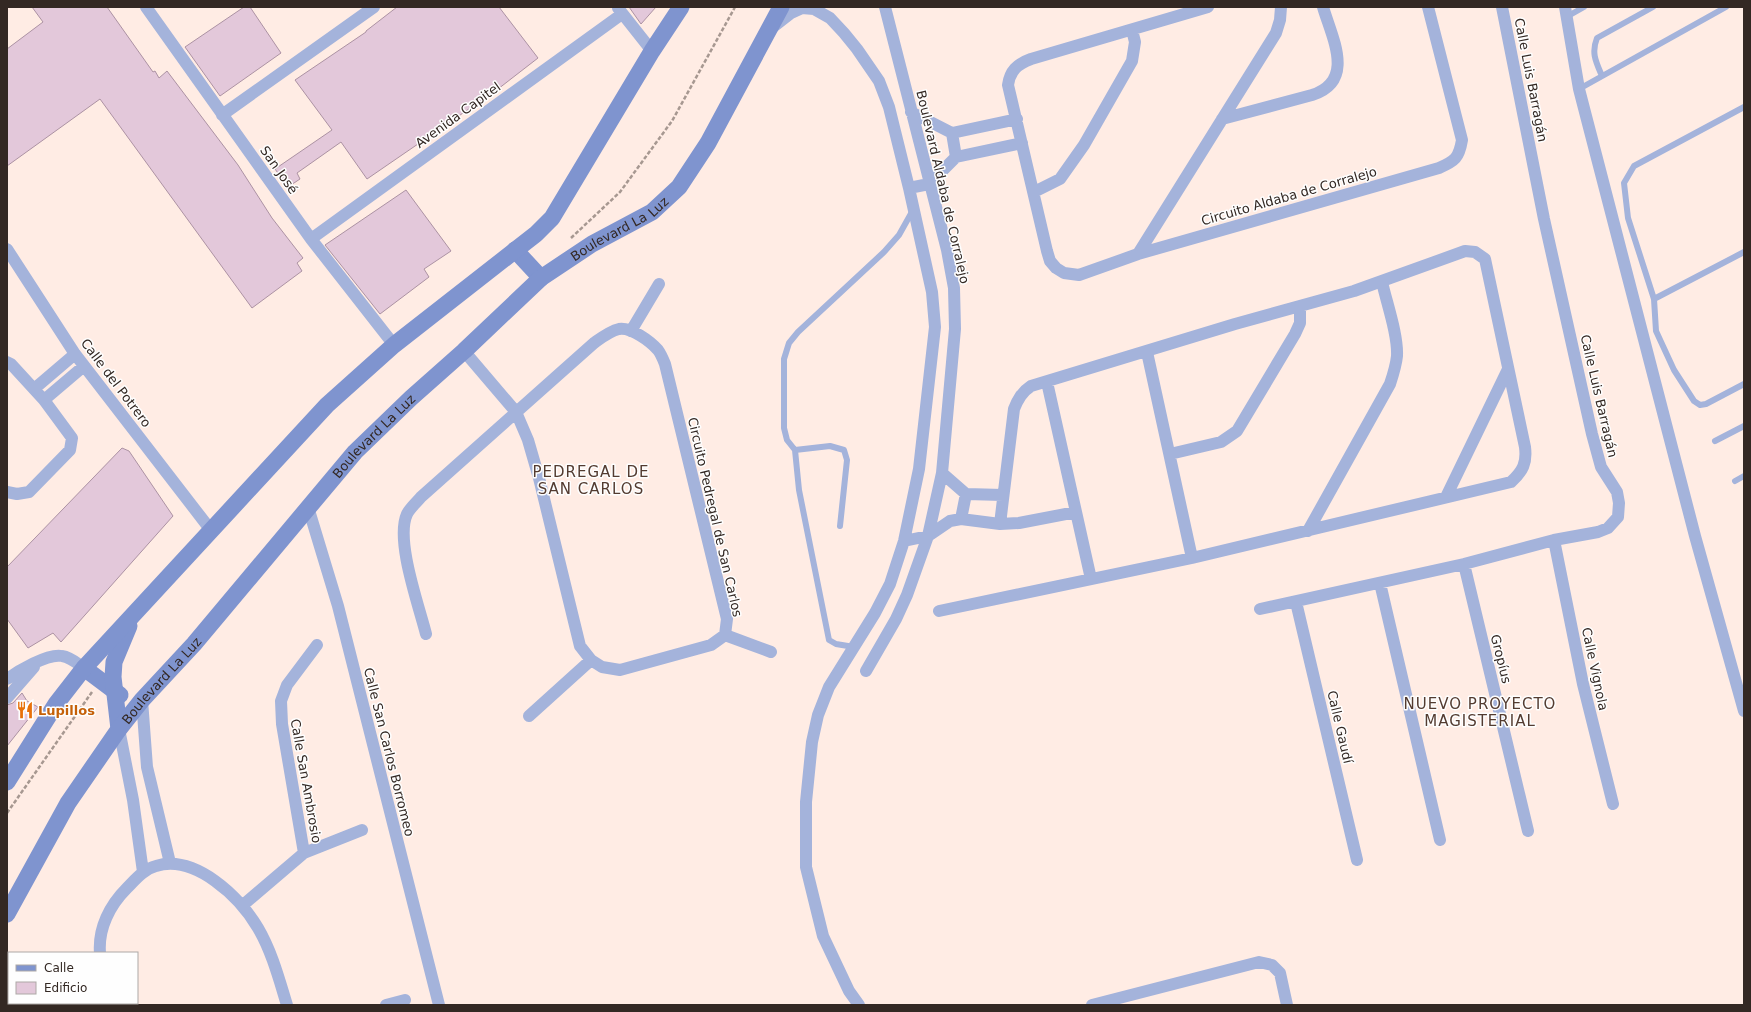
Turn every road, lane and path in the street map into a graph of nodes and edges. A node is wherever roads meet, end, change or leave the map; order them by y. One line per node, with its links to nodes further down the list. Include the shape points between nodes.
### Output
1 (146, 7): 25 (street, San José)
2 (374, 7): 25 (street)
3 (681, 7): 20 (main road)
4 (735, 7): 36 (path, via 672,120 620,192)
5 (781, 7): 18 (main road, Boulevard La Luz)
6 (885, 7): 24 (street, Boulevard Aldaba de Corralejo)
7 (1208, 7): 19 (street, Circuito Aldaba de Corralejo)
8 (1281, 7): 27 (street, via 1276,33)
9 (1323, 7): 27 (street, via 1338,57 1337,73 1329,87 1312,95)
10 (1428, 7): 40 (street, Circuito Aldaba de Corralejo, via 1462,140 1456,159 1439,168)
11 (1502, 7): 78 (street, Calle Luis Barragán, via 1544,219 1592,434 1601,467 1617,492 1620,503 1618,517 1608,528)
12 (1584, 7): 16 (lane)
13 (1652, 7): 21 (lane, via 1597,38 1594,57)
14 (1726, 7): 21 (lane)
15 (620, 10): 20 (street); 35 (street, Avenida Capitel)
16 (1566, 11): 22 (street)
17 (831, 13): 18 (street, via 802,8); 32 (street, via 879,81 889,107)
18 (769, 30): 41 (main road, Boulevard La Luz, via 708,143 679,187 652,212 592,244)
19 (1132, 30): 26 (street, Circuito Aldaba de Corralejo, via 1021,62 1013,70 1008,85); 33 (street, via 1135,42 1132,61 1084,145 1060,179)
20 (652, 51): 38 (main road, via 552,218)
21 (1602, 76): 22 (lane)
22 (1579, 89): 102 (street, via 1695,536)
23 (1744, 107): 44 (lane, via 1634,166 1624,183 1628,218)
24 (911, 112): 28 (street); 31 (street, Boulevard Aldaba de Corralejo)
25 (222, 115): 35 (street, San José)
26 (1016, 119): 28 (street); 29 (street, Circuito Aldaba de Corralejo)
27 (1222, 119): 40 (street)
28 (952, 133): 30 (street)
29 (1022, 143): 30 (street); 33 (street, Circuito Aldaba de Corralejo)
30 (956, 157): 31 (street)
31 (930, 184): 32 (street); 63 (street, Boulevard Aldaba de Corralejo, via 954,288 955,329)
32 (909, 188): 34 (street)
33 (1034, 192): 40 (street, Circuito Aldaba de Corralejo, via 1050,261 1064,273 1079,275)
34 (914, 209): 61 (lane, via 899,235 884,252 798,332 789,344 784,359 784,428 787,440); 79 (street, via 932,292 936,327 919,469)
35 (311, 239): 47 (street, San José)
36 (570, 240)
37 (7, 249): 50 (street, Calle del Potrero)
38 (515, 250): 41 (main road); 47 (main road)
39 (1744, 252): 44 (lane)
40 (1138, 254)
41 (541, 278): 48 (main road, Boulevard La Luz)
42 (1382, 282): 45 (street); 53 (street, via 1465,251 1475,252 1485,259); 76 (street, via 1396,343 1395,369 1390,384)
43 (659, 284): 46 (street)
44 (1654, 299): 55 (lane, via 1656,331 1674,370 1694,400 1700,405 1706,404)
45 (1300, 306): 49 (street); 62 (street, via 1300,323 1295,334 1237,431 1221,442)
46 (631, 331): 58 (street, via 620,329 594,343); 89 (street, Circuito Pedregal de San Carlos, via 657,350 665,364 727,619)
47 (394, 345): 75 (main road, via 327,405)
48 (464, 351): 58 (street, Circuito Pedregal de San Carlos); 70 (main road, Boulevard La Luz, via 355,452)
49 (1148, 352): 54 (street); 62 (street)
50 (75, 354): 52 (street, Calle del Potrero); 56 (street)
51 (7, 362): 56 (street)
52 (84, 366): 57 (street); 75 (street, Calle del Potrero)
53 (1508, 369): 69 (street); 69 (street, via 1527,458 1524,468 1511,482)
54 (1047, 382): 68 (street, via 1025,390 1014,409); 71 (street)
55 (1744, 384)
56 (34, 389): 57 (street)
57 (44, 400): 66 (street, via 72,438 72,447 29,492)
58 (516, 412): 88 (street, via 421,497 408,513 403,528 405,553); 94 (street, Circuito Pedregal de San Carlos, via 528,440 539,478 580,646)
59 (1744, 426): 60 (lane)
60 (1715, 441)
61 (795, 450): 74 (lane, via 830,446 844,450 847,460); 91 (lane, via 799,490 829,640)
62 (1170, 454): 80 (street)
63 (942, 473): 67 (street); 77 (street, Boulevard Aldaba de Corralejo)
64 (1744, 476): 65 (lane)
65 (1735, 481)
66 (7, 492)
67 (966, 494): 68 (street); 72 (street)
68 (1003, 495): 73 (street)
69 (1446, 497): 76 (street)
70 (308, 507): 101 (main road, Boulevard La Luz, via 194,644); 123 (street, Calle San Carlos Borromeo, via 315,523 338,606)
71 (1076, 512): 73 (street); 82 (street)
72 (961, 519): 73 (street); 77 (street, via 950,521)
73 (1000, 524)
74 (840, 526)
75 (210, 529): 85 (main road)
76 (1308, 531): 80 (street)
77 (928, 536): 79 (street); 96 (street, Boulevard Aldaba de Corralejo, via 896,619)
78 (1554, 540): 81 (street, Calle Luis Barragán); 108 (street, Calle Vignola, via 1583,684)
79 (904, 541): 91 (street, via 890,584)
80 (1192, 558): 82 (street)
81 (1464, 564): 83 (street, Calle Luis Barragán); 111 (street, Gropíus)
82 (1091, 579): 87 (street)
83 (1380, 583): 84 (street, Calle Luis Barragán); 112 (street)
84 (1296, 602): 86 (street, Calle Luis Barragán); 114 (street, Calle Gaudí)
85 (138, 608): 95 (main road); 99 (main road, via 114,662)
86 (1260, 608)
87 (938, 611)
88 (426, 634)
89 (725, 635): 92 (street); 94 (street, Circuito Pedregal de San Carlos, via 711,645 620,670 602,667)
90 (317, 645): 113 (street, Calle San Ambrosio, via 287,685 280,706)
91 (854, 647): 124 (street, via 829,687 818,715 812,742 806,802 806,867 823,936)
92 (771, 652)
93 (40, 660): 95 (street, via 61,655 74,660); 97 (street); 100 (street)
94 (591, 660): 103 (street)
95 (84, 668): 98 (main road); 107 (main road, via 56,704)
96 (866, 671)
97 (7, 679)
98 (100, 681): 99 (main road); 109 (path)
99 (115, 692): 101 (main road, via 128,700); 104 (main road)
100 (7, 698)
101 (142, 700): 104 (main road, Boulevard La Luz); 105 (street)
102 (1744, 711)
103 (529, 716)
104 (119, 729): 106 (street); 118 (main road, Boulevard La Luz, via 68,803)
105 (147, 767): 106 (street); 115 (street)
106 (127, 773): 116 (street)
107 (7, 782)
108 (1613, 804)
109 (7, 813)
110 (362, 830): 113 (street)
111 (1528, 831)
112 (1440, 840)
113 (304, 853): 117 (street, Calle San Ambrosio)
114 (1357, 860)
115 (170, 863): 116 (street); 117 (street, via 190,868 211,879 229,891)
116 (143, 872): 119 (street, via 119,896 108,913 102,925)
117 (243, 905): 121 (street, via 258,928 272,958)
118 (7, 914)
119 (100, 952)
120 (405, 1000): 122 (street)
121 (287, 1005)
122 (386, 1005)
123 (439, 1005)
124 (858, 1005)
125 (1092, 1005): 126 (street, via 1259,962 1272,965 1280,973)
126 (1287, 1005)

